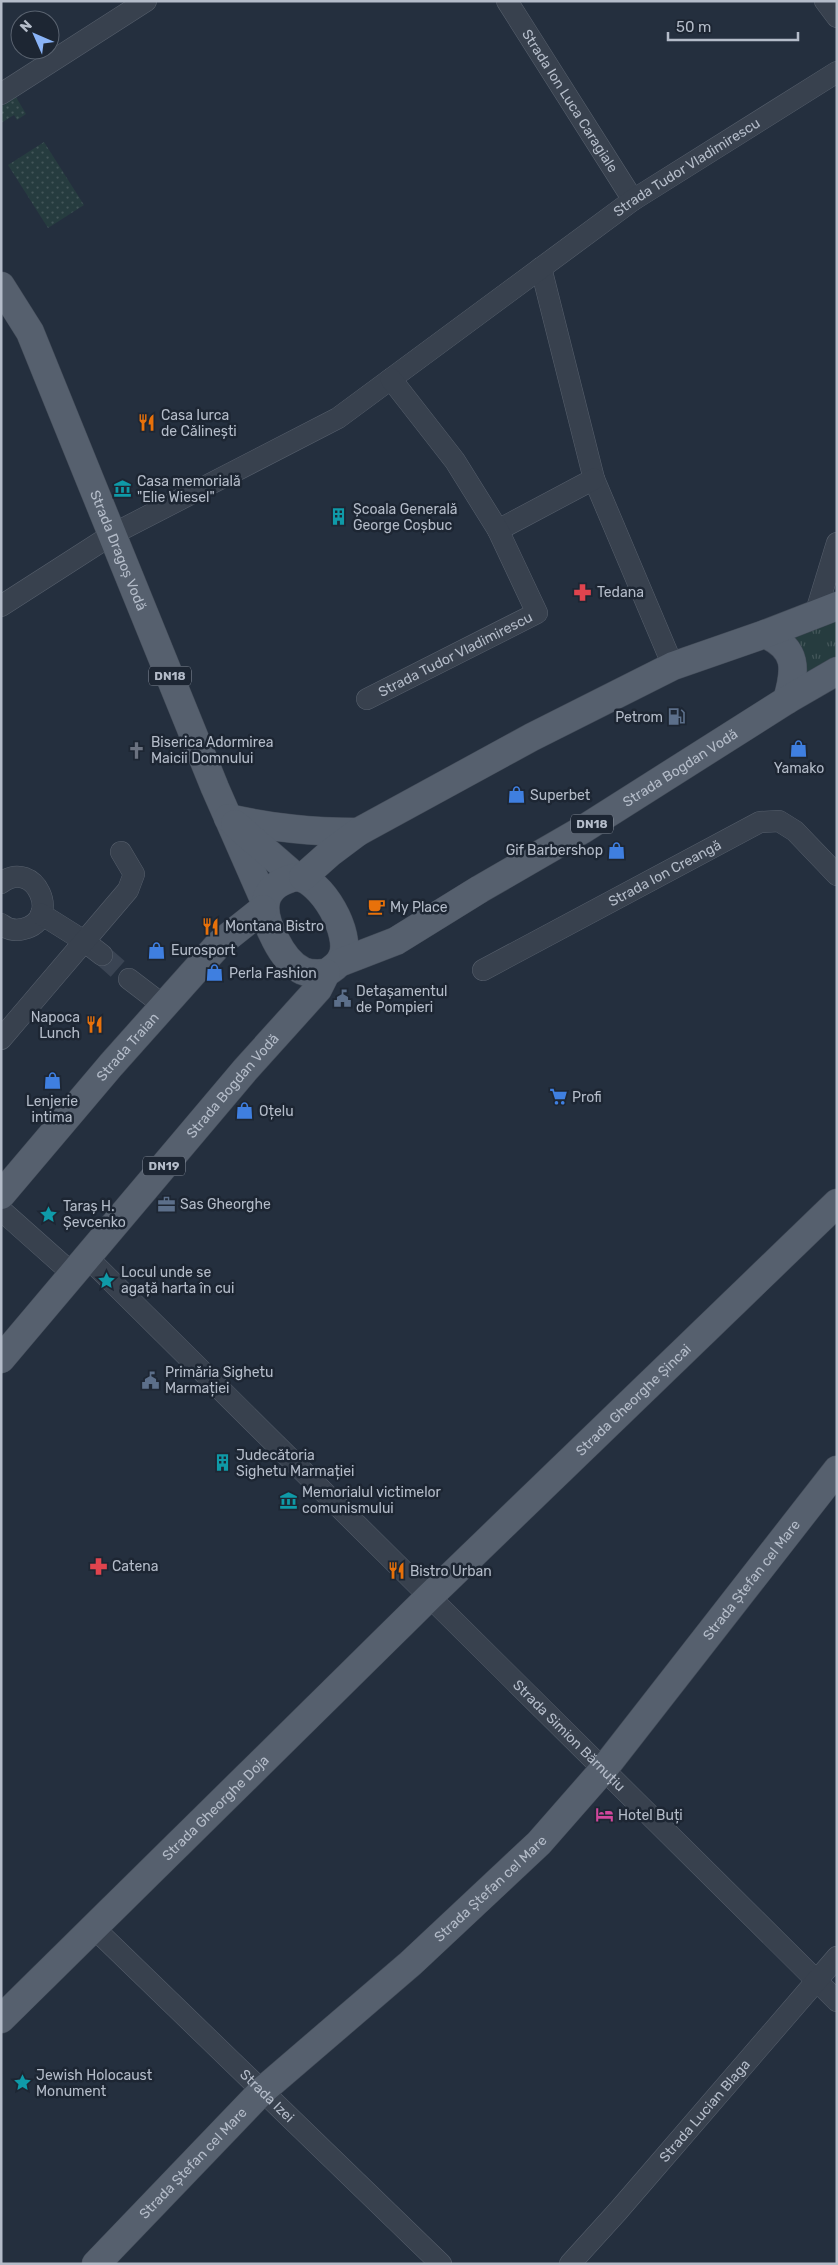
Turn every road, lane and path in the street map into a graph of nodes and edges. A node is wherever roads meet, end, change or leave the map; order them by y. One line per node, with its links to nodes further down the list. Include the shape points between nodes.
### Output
1 (146, 1): 6 (street)
2 (507, 1): 7 (street, Strada Ion Luca Caragiale)
3 (825, 1): 4 (street)
4 (837, 17)
5 (837, 72): 7 (street, Strada Tudor Vladimirescu)
6 (1, 94)
7 (633, 200): 8 (street, Strada Tudor Vladimirescu)
8 (541, 268): 10 (street, Strada Tudor Vladimirescu); 11 (street)
9 (1, 286): 13 (main road, Strada Dragoș Vodă / DN18, via 30,332)
10 (391, 379): 12 (street, Strada Tudor Vladimirescu, via 455,461); 13 (street, Strada Tudor Vladimirescu, via 338,418)
11 (594, 479): 12 (street); 18 (street)
12 (498, 530): 20 (street, Strada Tudor Vladimirescu, via 537,613)
13 (113, 534): 15 (street, Strada Tudor Vladimirescu); 22 (main road, Strada Dragoș Vodă / DN18)
14 (837, 543): 16 (street)
15 (1, 606)
16 (826, 611): 17 (main road)
17 (765, 634): 18 (main road); 21 (main road, via 779,641 789,654 794,674)
18 (673, 666): 23 (main road, via 532,736)
19 (837, 671): 21 (main road, Strada Bogdan Vodă / DN18)
20 (367, 699)
21 (787, 700): 33 (main road, Strada Bogdan Vodă / DN18, via 582,830 396,941)
22 (228, 818): 23 (main road, via 283,829); 26 (main road, Strada Dragoș Vodă); 28 (main road, Strada Dragoș Vodă)
23 (358, 832): 26 (main road)
24 (121, 852): 31 (street, via 134,874 128,890)
25 (837, 875): 34 (street, Strada Ion Creangă, via 795,831 779,821 760,822)
26 (300, 877): 28 (main road, via 279,884); 33 (main road, via 316,886 344,935 343,956)
27 (2, 880): 29 (street, via 25,878 35,884 42,893 44,904)
28 (264, 905): 33 (main road, via 271,932 290,961 303,971); 36 (main road, Strada Traian, via 219,944)
29 (41, 914): 30 (street, via 34,924 24,929 14,930); 31 (street)
30 (1, 924)
31 (84, 941): 32 (street); 37 (street)
32 (102, 955)
33 (332, 968): 41 (main road, Strada Bogdan Vodă / DN19, via 318,989)
34 (483, 970)
35 (130, 979): 36 (street)
36 (163, 1005): 38 (main road, Strada Traian)
37 (1, 1039)
38 (1, 1195)
39 (837, 1203): 44 (main road, Strada Gheorghe Șincai)
40 (1, 1210): 41 (street, Strada Simion Bărnuțiu)
41 (81, 1266): 42 (main road, Strada Bogdan Vodă / DN19); 44 (street, Strada Simion Bărnuțiu)
42 (1, 1359)
43 (837, 1470): 45 (main road, Strada Ștefan cel Mare)
44 (429, 1597): 45 (street, Strada Simion Bărnuțiu); 46 (main road, Strada Gheorghe Doja)
45 (603, 1770): 48 (street, Strada Simion Bărnuțiu); 51 (main road, Strada Ștefan cel Mare, via 532,1850 411,1963)
46 (94, 1928): 50 (main road, Strada Gheorghe Doja); 51 (street, Strada Izei)
47 (837, 1957): 48 (street, Strada Lucian Blaga)
48 (816, 1982): 49 (street, Strada Simion Bărnuțiu); 54 (street, Strada Lucian Blaga)
49 (837, 2001)
50 (1, 2019)
51 (262, 2091): 52 (main road, Strada Ștefan cel Mare); 53 (street, Strada Izei)
52 (96, 2264)
53 (441, 2264)
54 (570, 2264)

